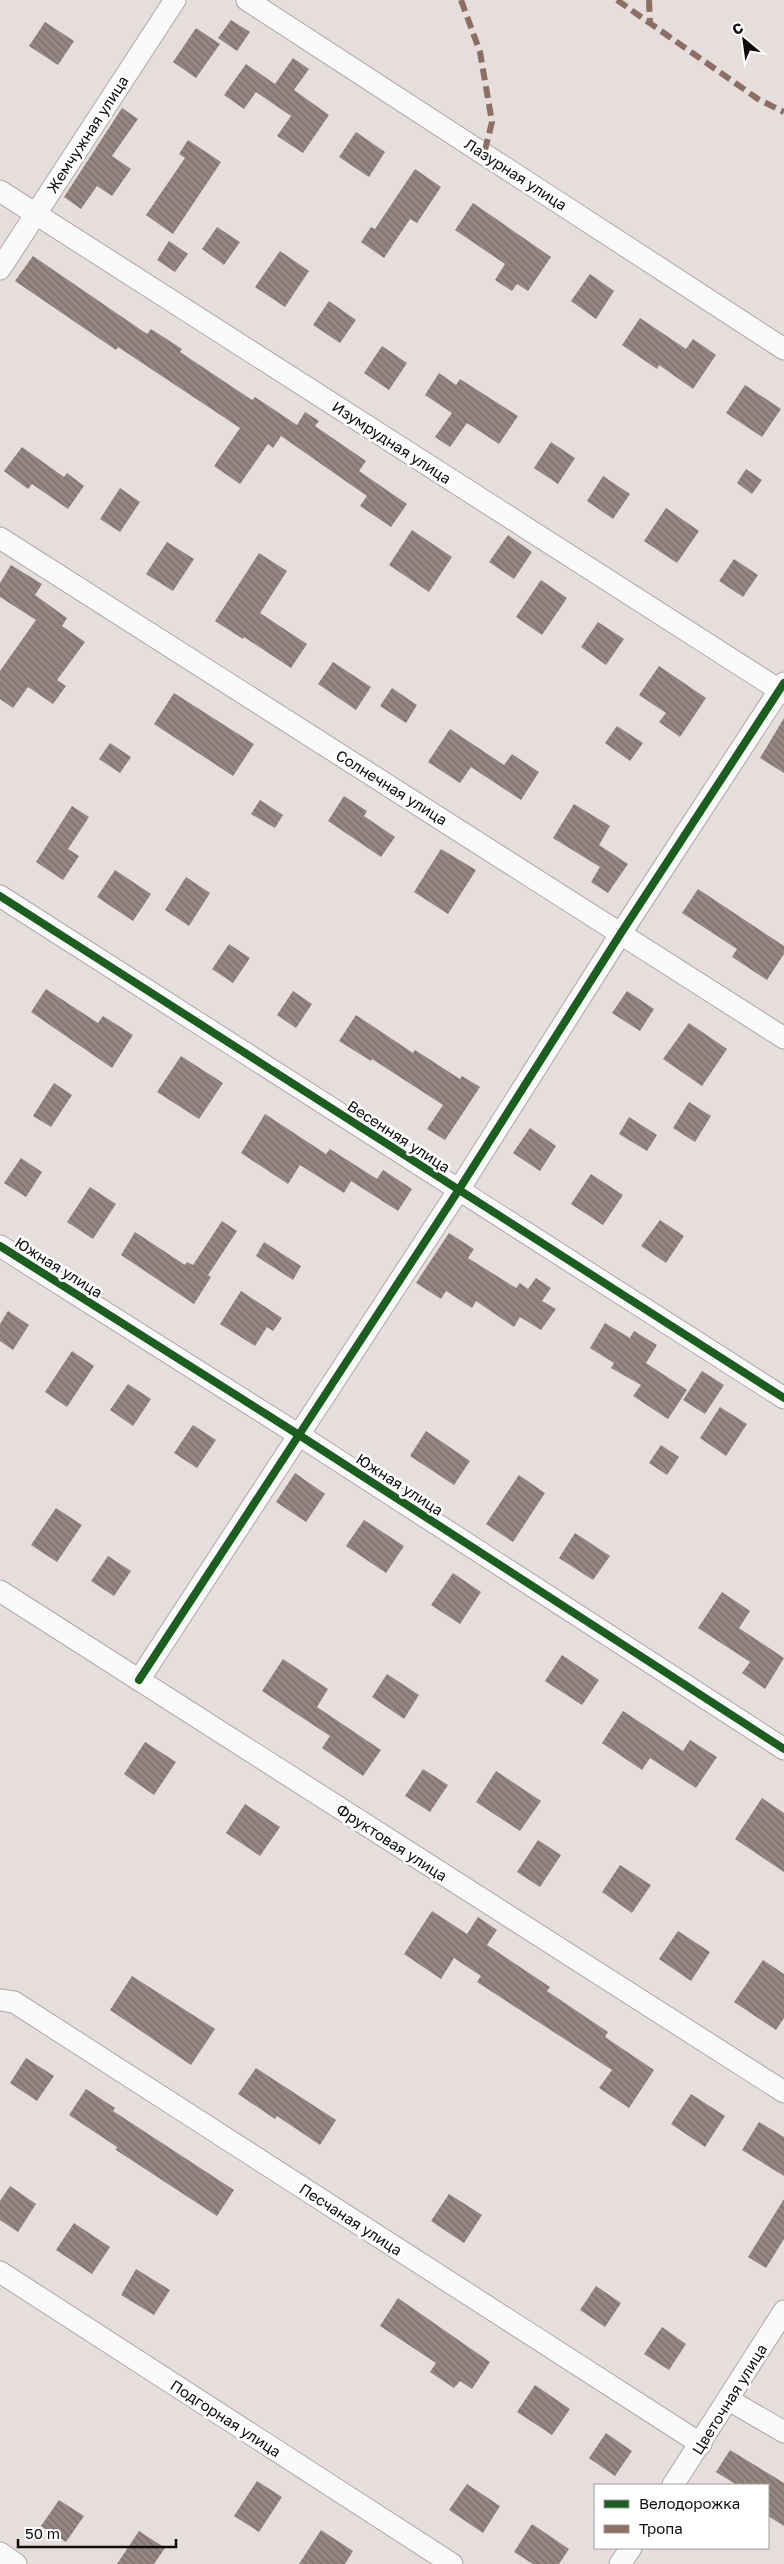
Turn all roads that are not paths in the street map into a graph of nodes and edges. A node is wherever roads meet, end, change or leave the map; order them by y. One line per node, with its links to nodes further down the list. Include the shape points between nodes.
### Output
1 (175, 0): 4 (street, Жемчужная улица)
2 (247, 0): 6 (street, Лазурная улица)
3 (0, 191): 4 (street, Изумрудная улица)
4 (35, 213): 5 (street, Жемчужная улица); 8 (street, Изумрудная улица)
5 (0, 268)
6 (784, 348)
7 (0, 538): 10 (street, Солнечная улица)
8 (782, 689): 10 (street)
9 (0, 896): 12 (street, Весенняя улица)
10 (621, 933): 11 (street, Солнечная улица); 12 (street)
11 (784, 1038)
12 (458, 1191): 14 (street, Весенняя улица); 15 (street)
13 (0, 1246): 15 (street, Южная улица)
14 (784, 1398)
15 (299, 1435): 17 (street); 18 (street, Южная улица)
16 (0, 1591): 17 (street, Фруктовая улица)
17 (139, 1680): 20 (street, Фруктовая улица)
18 (784, 1748)
19 (0, 2000): 25 (street, Песчаная улица, via 14,2002)
20 (784, 2092)
21 (0, 2272): 30 (street, Подгорная улица)
22 (784, 2311): 23 (street, Цветочная улица)
23 (729, 2400): 24 (street); 25 (street, Цветочная улица)
24 (784, 2432)
25 (701, 2444): 26 (street, Цветочная улица)
26 (674, 2484)
27 (630, 2549): 31 (street)
28 (0, 2553): 29 (street)
29 (16, 2564)
30 (452, 2564)
31 (620, 2564)

